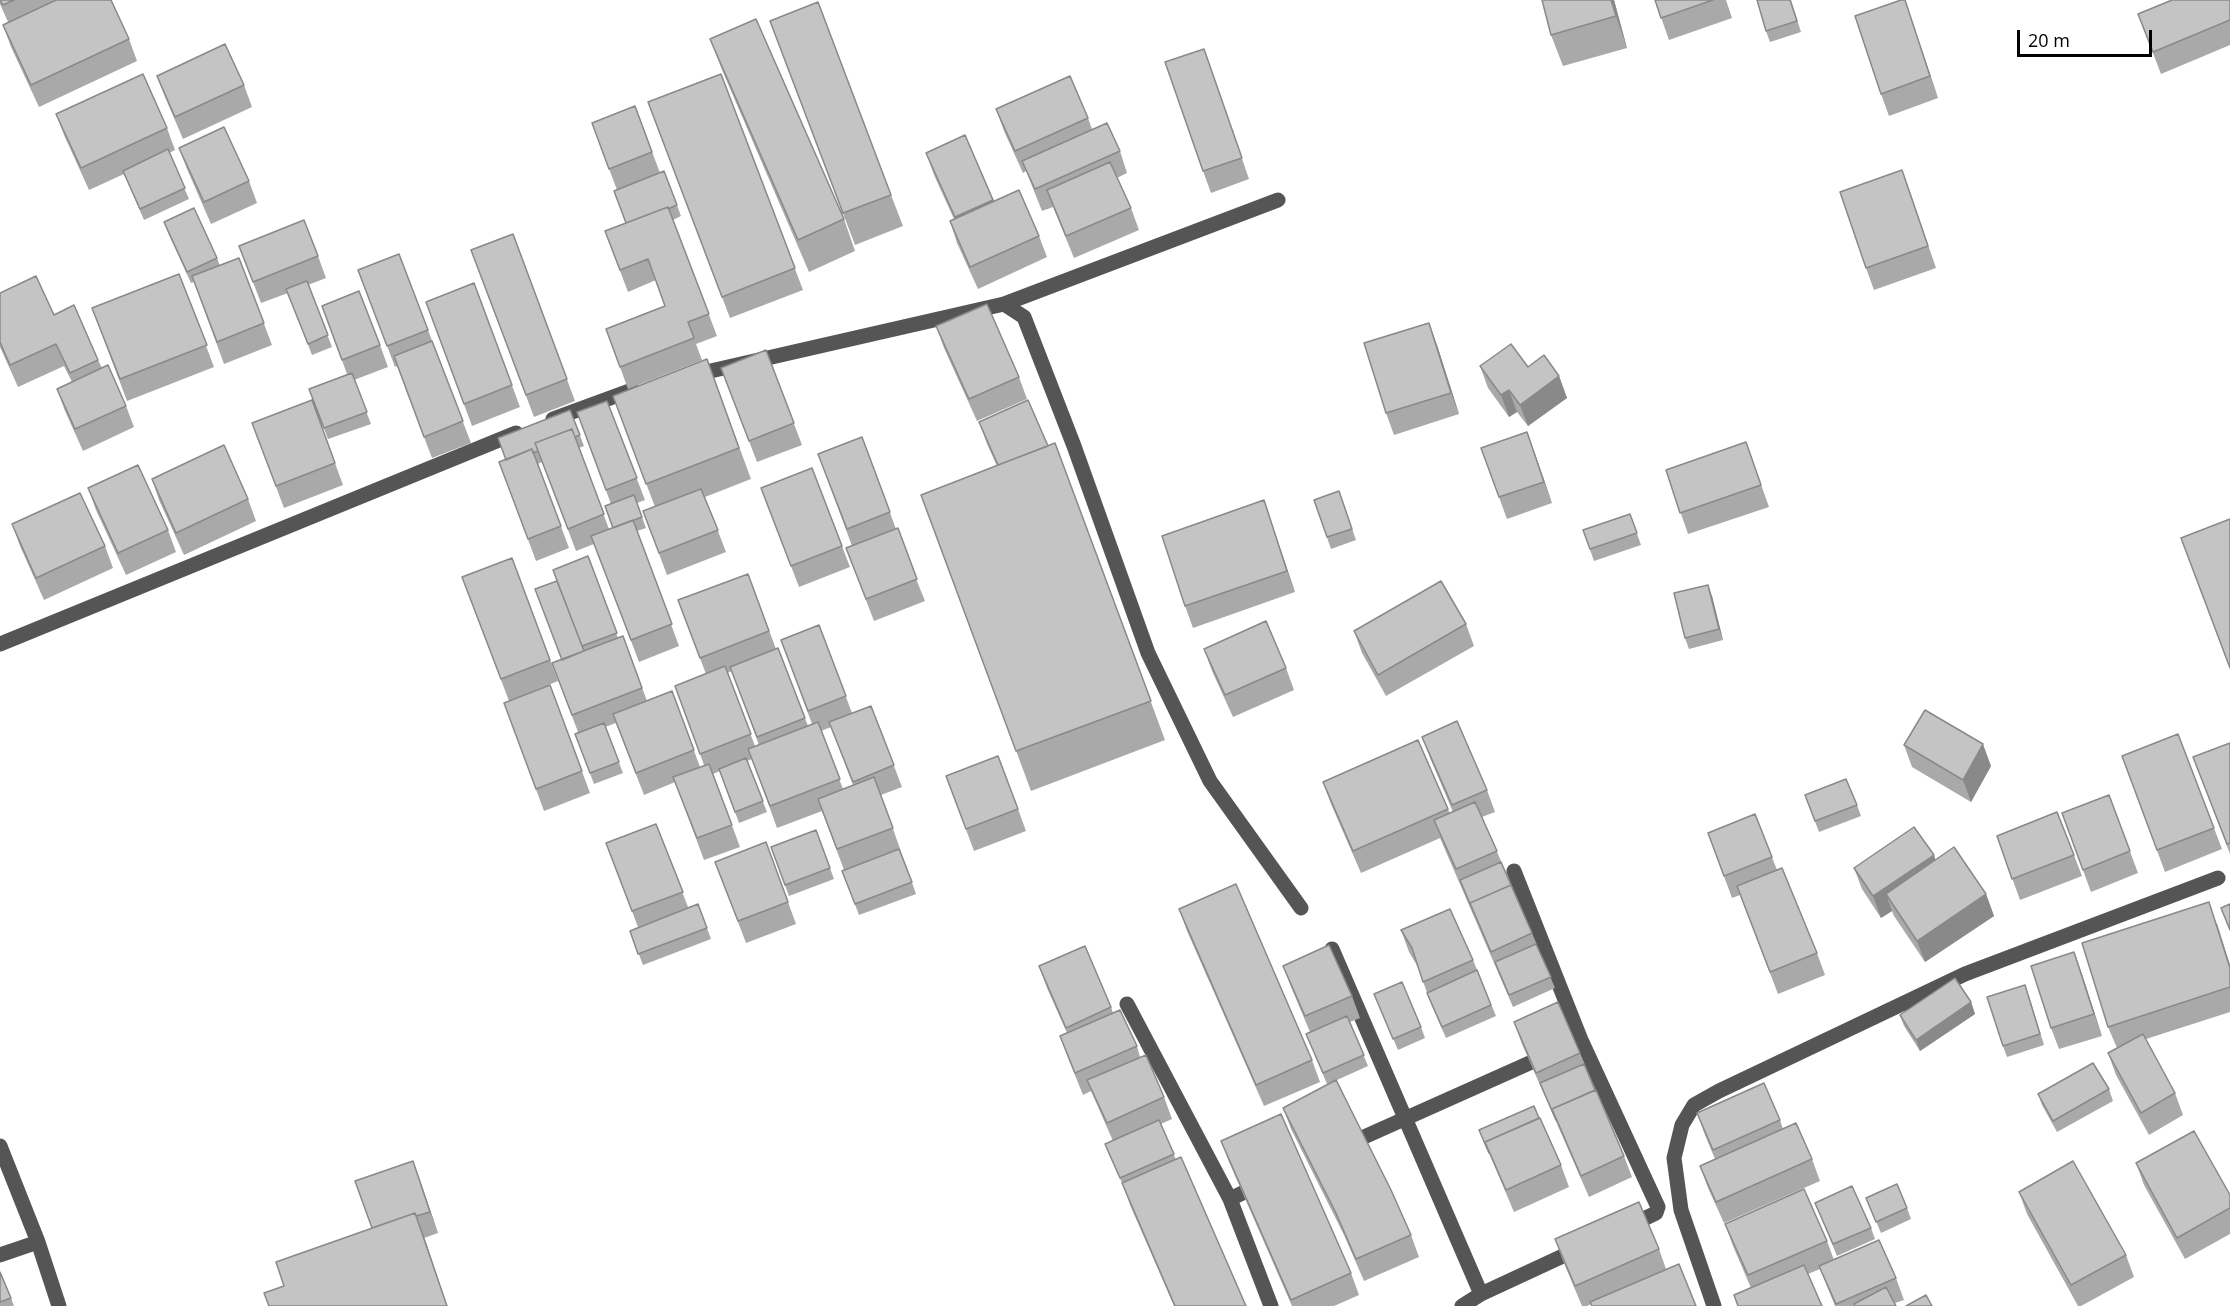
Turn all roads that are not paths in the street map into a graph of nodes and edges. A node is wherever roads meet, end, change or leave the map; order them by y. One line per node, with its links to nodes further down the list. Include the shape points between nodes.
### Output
1 (1278, 200): 2 (street)
2 (1004, 304): 3 (street); 8 (street, via 1024,317 1148,652 1210,781)
3 (679, 378)
4 (645, 386): 5 (street, via 491,442)
5 (0, 644)
6 (1514, 871): 11 (street)
7 (2218, 878): 25 (street, via 1965,974 1694,1105 1682,1125 1674,1158 1681,1210)
8 (1300, 908)
9 (1332, 949): 12 (street)
10 (1127, 1004): 16 (street)
11 (1581, 1040): 12 (street); 17 (street, via 1658,1208 1656,1213)
12 (1406, 1117): 14 (street); 21 (street)
13 (0, 1146): 18 (street)
14 (1333, 1151)
15 (1271, 1180): 16 (street)
16 (1230, 1199): 23 (street)
17 (1615, 1232)
18 (38, 1242): 20 (street); 22 (street)
19 (1594, 1242): 21 (street)
20 (0, 1255)
21 (1481, 1294): 24 (street)
22 (59, 1306)
23 (1271, 1306)
24 (1462, 1306)
25 (1714, 1306)

